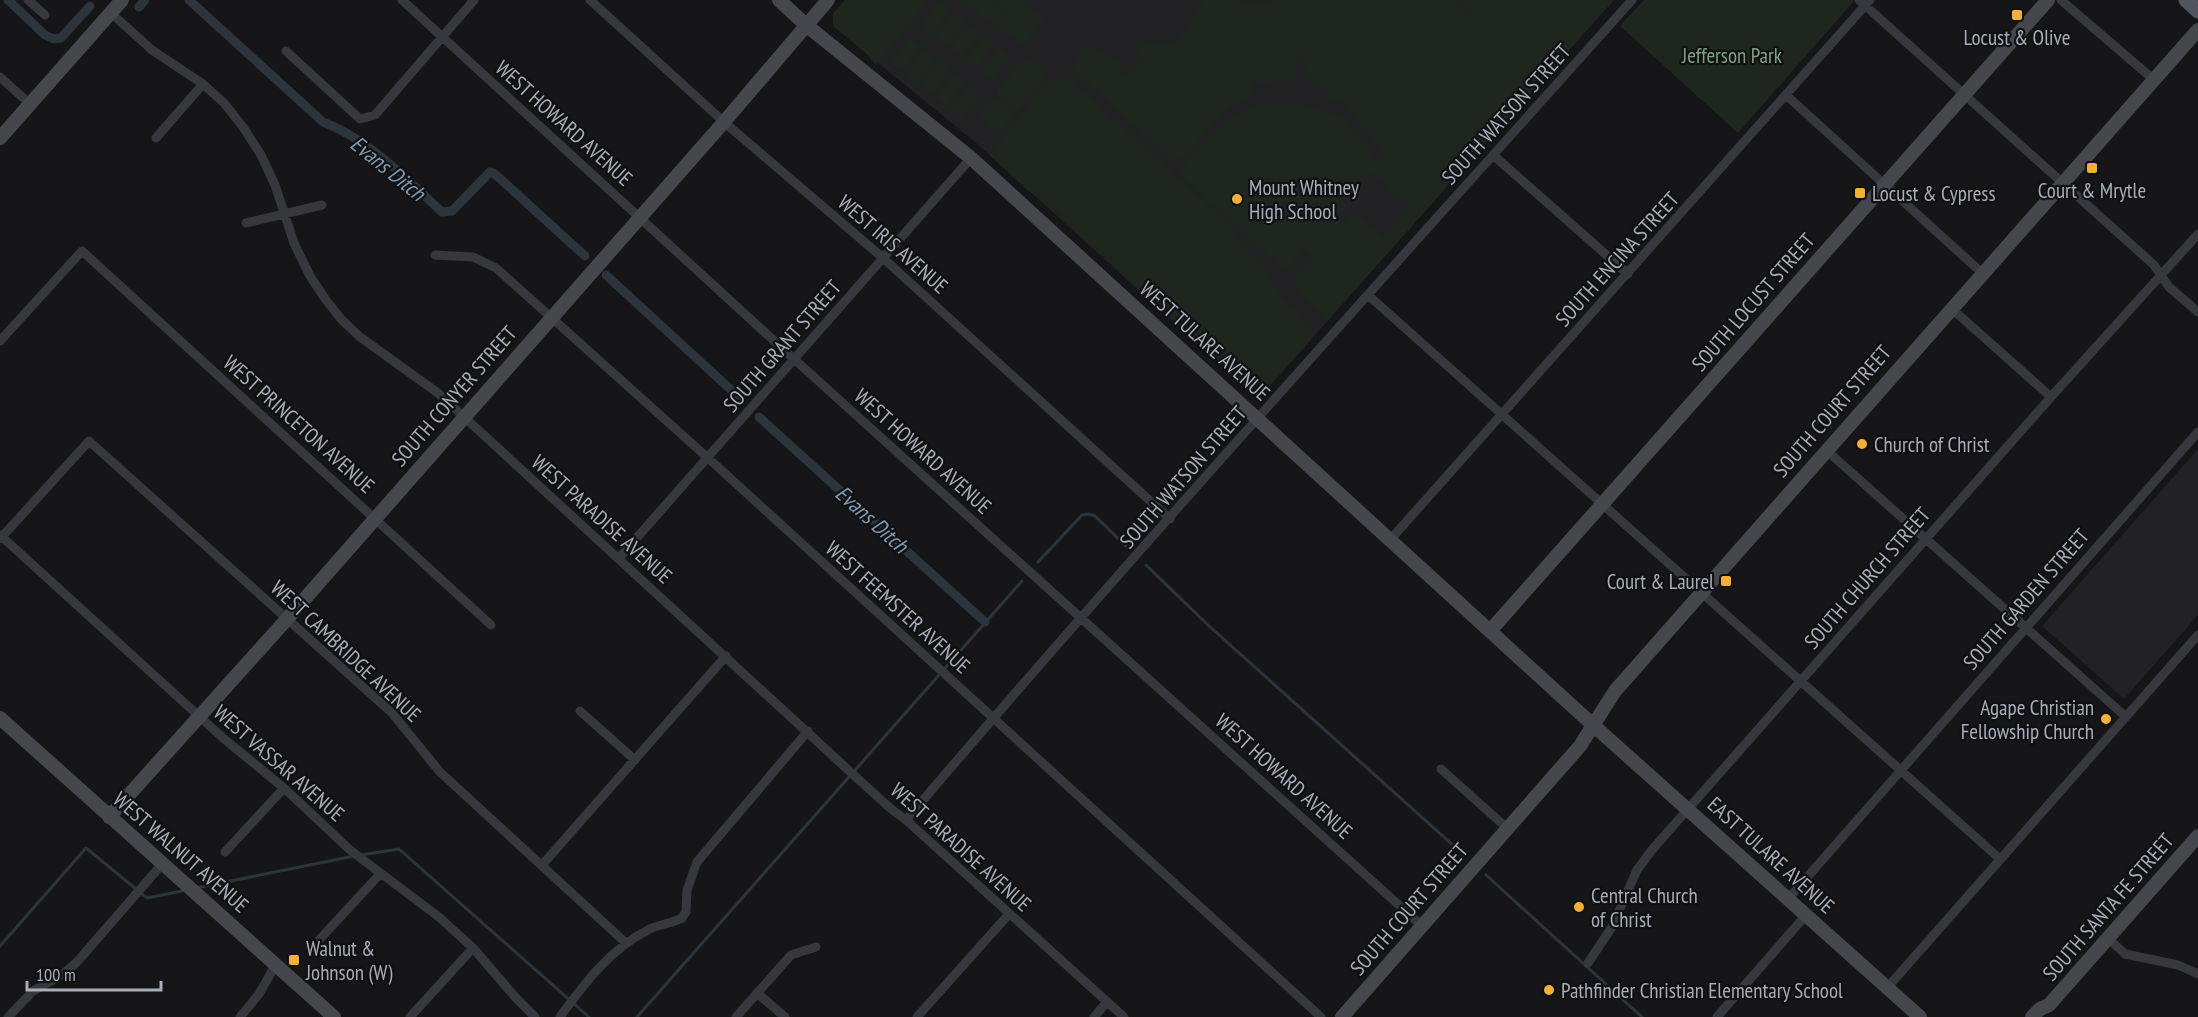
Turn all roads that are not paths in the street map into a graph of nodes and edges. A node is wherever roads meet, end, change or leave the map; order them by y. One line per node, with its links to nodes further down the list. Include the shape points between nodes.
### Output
1 (28, 0): 15 (street)
2 (122, 0): 14 (street)
3 (402, 0): 18 (street, WEST HOWARD AVENUE)
4 (474, 0): 18 (street)
5 (590, 0): 26 (street, WEST IRIS AVENUE)
6 (779, 0): 16 (street, WEST TULARE AVENUE)
7 (828, 0): 16 (street, SOUTH CONYER STREET)
8 (1632, 0): 29 (street, SOUTH WATSON STREET)
9 (2048, 0): 23 (street, SOUTH LOCUST STREET)
10 (2061, 0): 21 (street)
11 (2186, 0): 13 (main road)
12 (1865, 2): 23 (street); 24 (street, SOUTH ENCINA STREET)
13 (2198, 11)
14 (111, 13): 22 (street, WEST PARADISE AVENUE, via 152,50); 25 (street)
15 (45, 15)
16 (806, 25): 26 (street, SOUTH CONYER STREET); 30 (street, WEST TULARE AVENUE)
17 (2198, 30): 21 (street, SOUTH COURT STREET)
18 (442, 36): 19 (street, via 375,115 360,119); 35 (street, WEST HOWARD AVENUE)
19 (286, 51)
20 (0, 77): 25 (street)
21 (2153, 79): 31 (street, SOUTH COURT STREET)
22 (203, 84): 28 (street); 34 (street, WEST PARADISE AVENUE, via 224,103 261,155)
23 (1964, 94): 31 (street); 32 (street, SOUTH LOCUST STREET)
24 (1786, 95): 32 (street); 41 (street, SOUTH ENCINA STREET)
25 (30, 104): 27 (street)
26 (724, 122): 35 (street, SOUTH CONYER STREET); 39 (street, WEST IRIS AVENUE)
27 (0, 138)
28 (156, 138)
29 (1493, 155): 41 (street); 43 (street, SOUTH WATSON STREET)
30 (972, 158): 39 (street, SOUTH GRANT STREET); 52 (street, WEST TULARE AVENUE)
31 (2063, 182): 40 (street, SOUTH COURT STREET); 42 (street)
32 (1884, 185): 40 (street); 56 (street, SOUTH LOCUST STREET)
33 (322, 205): 34 (street)
34 (285, 214): 36 (street); 51 (street, WEST PARADISE AVENUE, via 310,276 342,319)
35 (640, 217): 46 (street, SOUTH CONYER STREET); 48 (street, WEST HOWARD AVENUE)
36 (246, 223)
37 (2198, 234): 42 (street, SOUTH CHURCH STREET)
38 (435, 255): 46 (street, WEST FEEMSTER AVENUE, via 473,257 496,268)
39 (883, 258): 48 (street, SOUTH GRANT STREET); 58 (street, WEST IRIS AVENUE)
40 (1982, 273): 44 (street, SOUTH COURT STREET)
41 (1628, 274): 50 (street, SOUTH ENCINA STREET)
42 (2161, 275): 45 (street); 49 (street, SOUTH CHURCH STREET)
43 (1368, 295): 50 (street); 52 (street, SOUTH WATSON STREET)
44 (1951, 308): 49 (street); 54 (street, SOUTH COURT STREET)
45 (2198, 312)
46 (551, 317): 51 (street, SOUTH CONYER STREET); 55 (street, WEST FEEMSTER AVENUE)
47 (0, 341): 57 (street, WEST PRINCETON AVENUE, via 82,251)
48 (794, 359): 55 (street, SOUTH GRANT STREET); 64 (street, WEST HOWARD AVENUE)
49 (2050, 397): 60 (street, SOUTH CHURCH STREET)
50 (1502, 413): 56 (street); 61 (street, SOUTH ENCINA STREET)
51 (464, 417): 57 (street, SOUTH CONYER STREET); 62 (street, WEST PARADISE AVENUE)
52 (1259, 418): 58 (street, SOUTH WATSON STREET); 61 (street, WEST TULARE AVENUE)
53 (2198, 432): 67 (street, SOUTH GARDEN STREET)
54 (1826, 450): 60 (street); 63 (street, SOUTH COURT STREET)
55 (708, 458): 62 (street, SOUTH GRANT STREET); 76 (street, WEST FEEMSTER AVENUE)
56 (1603, 503): 63 (street); 68 (street, SOUTH LOCUST STREET)
57 (375, 517): 65 (street, SOUTH CONYER STREET); 66 (street, WEST PRINCETON AVENUE)
58 (1170, 519): 64 (street, SOUTH WATSON STREET)
59 (1, 536): 65 (street, WEST CAMBRIDGE AVENUE, via 89,441); 73 (street, WEST VASSAR AVENUE)
60 (1926, 539): 67 (street); 71 (street, SOUTH CHURCH STREET)
61 (1390, 540): 68 (street, WEST TULARE AVENUE)
62 (619, 558): 70 (street, WEST PARADISE AVENUE)
63 (1701, 591): 71 (street); 77 (street, SOUTH COURT STREET, via 1614,691)
64 (1083, 618): 76 (street, SOUTH WATSON STREET); 96 (street, WEST HOWARD AVENUE)
65 (287, 619): 73 (street, SOUTH CONYER STREET); 91 (street, WEST CAMBRIDGE AVENUE, via 392,713 441,771)
66 (491, 625)
67 (2024, 628): 74 (street); 81 (street, SOUTH GARDEN STREET)
68 (1490, 631): 77 (street, WEST TULARE AVENUE)
69 (2198, 635): 74 (street)
70 (726, 656): 78 (street, WEST PARADISE AVENUE); 79 (street)
71 (1801, 681): 81 (street); 83 (street, SOUTH CHURCH STREET)
72 (580, 711): 79 (street)
73 (199, 717): 82 (street, WEST VASSAR AVENUE); 84 (street, SOUTH CONYER STREET)
74 (2126, 717): 89 (street)
75 (0, 718): 84 (street, WEST WALNUT AVENUE)
76 (993, 718): 85 (street, SOUTH WATSON STREET); 120 (street, WEST FEEMSTER AVENUE)
77 (1593, 725): 83 (street, EAST TULARE AVENUE); 86 (street, SOUTH COURT STREET, via 1580,746)
78 (808, 732): 85 (street, WEST PARADISE AVENUE); 99 (street, via 697,862 682,918 651,928)
79 (635, 760): 91 (street)
80 (1441, 769): 86 (street)
81 (1901, 770): 89 (street); 93 (street, SOUTH GARDEN STREET)
82 (284, 788): 88 (street); 92 (street, WEST VASSAR AVENUE)
83 (1688, 808): 93 (street, EAST TULARE AVENUE); 102 (street, SOUTH CHURCH STREET, via 1636,870 1612,927)
84 (109, 817): 90 (street, WEST WALNUT AVENUE)
85 (906, 820): 94 (street, WEST PARADISE AVENUE)
86 (1508, 829): 96 (street, SOUTH COURT STREET)
87 (2198, 836): 97 (street, SOUTH SANTA FE STREET)
88 (225, 852)
89 (2000, 858): 105 (street)
90 (162, 863): 103 (street, WEST WALNUT AVENUE); 109 (street, via 77,962 33,991)
91 (542, 865): 99 (street, WEST CAMBRIDGE AVENUE)
92 (380, 874): 98 (street); 101 (street, WEST VASSAR AVENUE, via 439,917)
93 (1788, 899): 95 (street, EAST TULARE AVENUE)
94 (1009, 914): 107 (street, WEST PARADISE AVENUE); 117 (street)
95 (1806, 915): 105 (street, EAST TULARE AVENUE); 122 (street)
96 (1422, 926): 121 (street, SOUTH COURT STREET)
97 (2108, 938): 104 (street, via 2125,954 2178,965); 108 (street, SOUTH SANTA FE STREET)
98 (320, 939)
99 (626, 943): 114 (street, via 607,959)
100 (816, 946): 106 (street, via 791,955)
101 (473, 948): 112 (street); 113 (street, WEST VASSAR AVENUE)
102 (1588, 963)
103 (276, 964): 110 (street); 111 (street, WEST WALNUT AVENUE)
104 (2198, 974)
105 (1887, 988): 123 (street, EAST TULARE AVENUE)
106 (757, 993): 115 (street); 116 (street)
107 (1107, 1002): 118 (street); 119 (street, WEST PARADISE AVENUE)
108 (2048, 1011): 124 (street, SOUTH SANTA FE STREET, via 2040,1009)
109 (9, 1017)
110 (240, 1017)
111 (334, 1017)
112 (410, 1017)
113 (535, 1017)
114 (560, 1017)
115 (736, 1017)
116 (785, 1017)
117 (916, 1017)
118 (1094, 1017)
119 (1124, 1017)
120 (1321, 1017)
121 (1342, 1017)
122 (1717, 1017)
123 (1920, 1017)
124 (2032, 1017)

